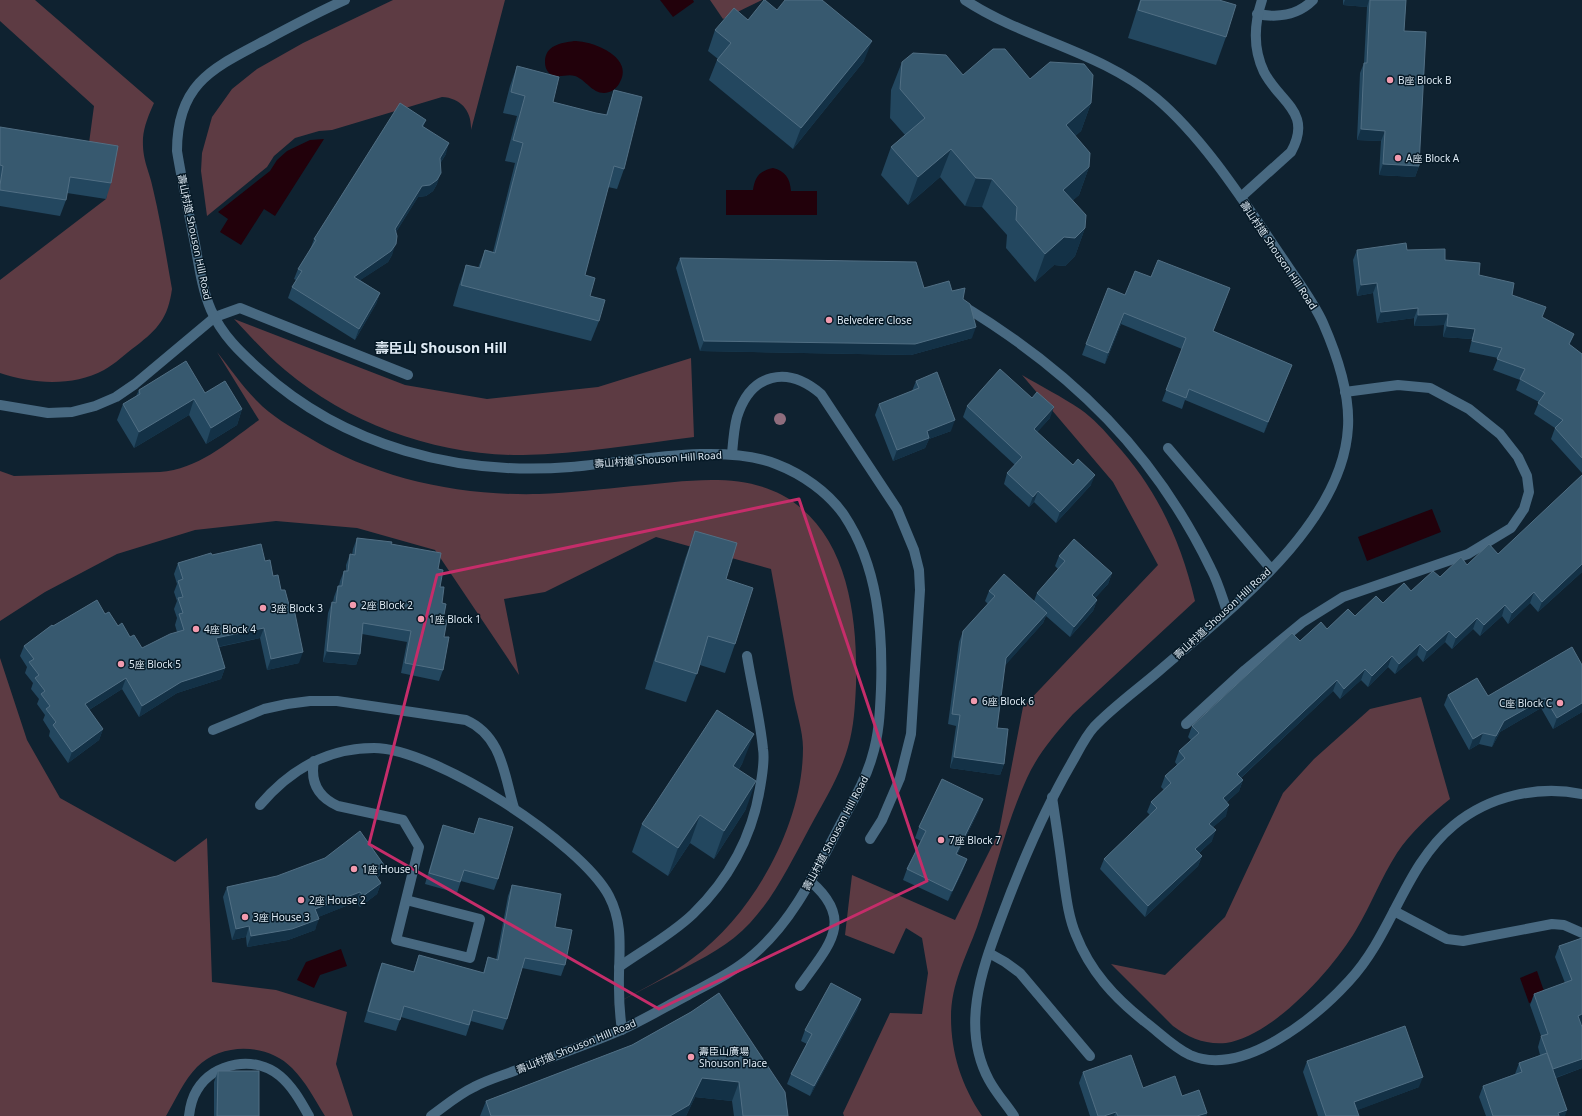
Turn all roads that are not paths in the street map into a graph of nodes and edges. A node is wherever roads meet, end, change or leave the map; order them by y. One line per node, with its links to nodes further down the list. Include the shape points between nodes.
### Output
1 (345, 0): 8 (street, 壽山村道 Shouson Hill Road, via 305,18 210,72 192,93 180,116 177,133 179,162 203,285)
2 (965, 0): 6 (street, 壽山村道 Shouson Hill Road, via 1010,26 1099,61 1139,85 1178,119)
3 (1262, 0): 5 (street)
4 (1313, 0): 5 (street, via 1298,11 1285,16)
5 (1257, 14): 6 (street, via 1256,43 1259,57 1270,81 1291,104 1298,132 1291,152)
6 (1241, 197): 10 (street, 壽山村道 Shouson Hill Road, via 1311,301 1332,346)
7 (965, 307): 15 (street, via 1004,331 1070,381 1128,441 1160,481 1187,524 1211,569)
8 (215, 317): 9 (street, via 240,308); 11 (street, via 135,384 116,397 95,406 72,412 48,413); 13 (street, 壽山村道 Shouson Hill Road, via 232,343 273,382 334,423 398,450 468,465 537,468)
9 (408, 375)
10 (1345, 392): 14 (street, 壽山村道 Shouson Hill Road, via 1348,425 1343,459 1337,477 1320,511); 17 (street, via 1398,385 1430,388 1469,410 1500,434 1518,457 1527,476 1529,492 1524,509 1511,528 1468,554 1343,597 1303,622)
11 (0, 405)
12 (1168, 448): 14 (street)
13 (732, 454): 24 (street, via 737,418 755,385 776,377 788,377 811,386 821,394 897,509 914,550 920,590 911,734 900,778); 25 (street, 壽山村道 Shouson Hill Road, via 753,457 780,466 812,483 829,498 844,515 860,544 879,609 882,636 880,712 872,757 862,783)
14 (1270, 569): 15 (street, 壽山村道 Shouson Hill Road)
15 (1227, 611): 21 (street, 壽山村道 Shouson Hill Road, via 1092,729)
16 (747, 656): 30 (street, via 764,750 761,783 750,827 740,851 710,896 671,932)
17 (1186, 724)
18 (213, 730): 23 (street, via 264,709 310,701 337,701 466,720 483,729 492,738)
19 (314, 761): 22 (street, via 275,787); 23 (street, via 354,749 396,750 460,777); 26 (street, via 312,770 316,788 329,802 403,820 419,847)
20 (1582, 794): 27 (street, via 1534,792 1494,802 1474,811 1439,838 1425,855)
21 (1052, 797): 27 (street, via 1068,909 1075,934 1086,957 1125,1006 1178,1048 1191,1055 1218,1060 1244,1056 1289,1032 1331,999 1367,959); 29 (street, 壽山村道 Shouson Hill Road, via 1024,858)
22 (260, 806)
23 (514, 808): 30 (street, via 588,868 610,897 621,947)
24 (870, 839)
25 (810, 881): 31 (street, via 824,894 833,909 834,931 830,942); 32 (street, 壽山村道 Shouson Hill Road, via 788,919 750,958 710,984)
26 (406, 900): 26 (street, via 396,940 470,958 480,919)
27 (1394, 911): 28 (street, via 1447,939 1463,941 1552,924 1564,925)
28 (1582, 933)
29 (989, 953): 33 (street, via 1020,974); 37 (street, 壽山村道 Shouson Hill Road, via 975,1007 977,1044 981,1063)
30 (619, 967): 32 (street)
31 (800, 986)
32 (622, 1030): 36 (street, 壽山村道 Shouson Hill Road, via 472,1087)
33 (1090, 1056)
34 (189, 1116): 35 (street, via 190,1104 207,1078 220,1069 235,1064 251,1064 266,1067 280,1075)
35 (309, 1116)
36 (431, 1116)
37 (1014, 1116)

